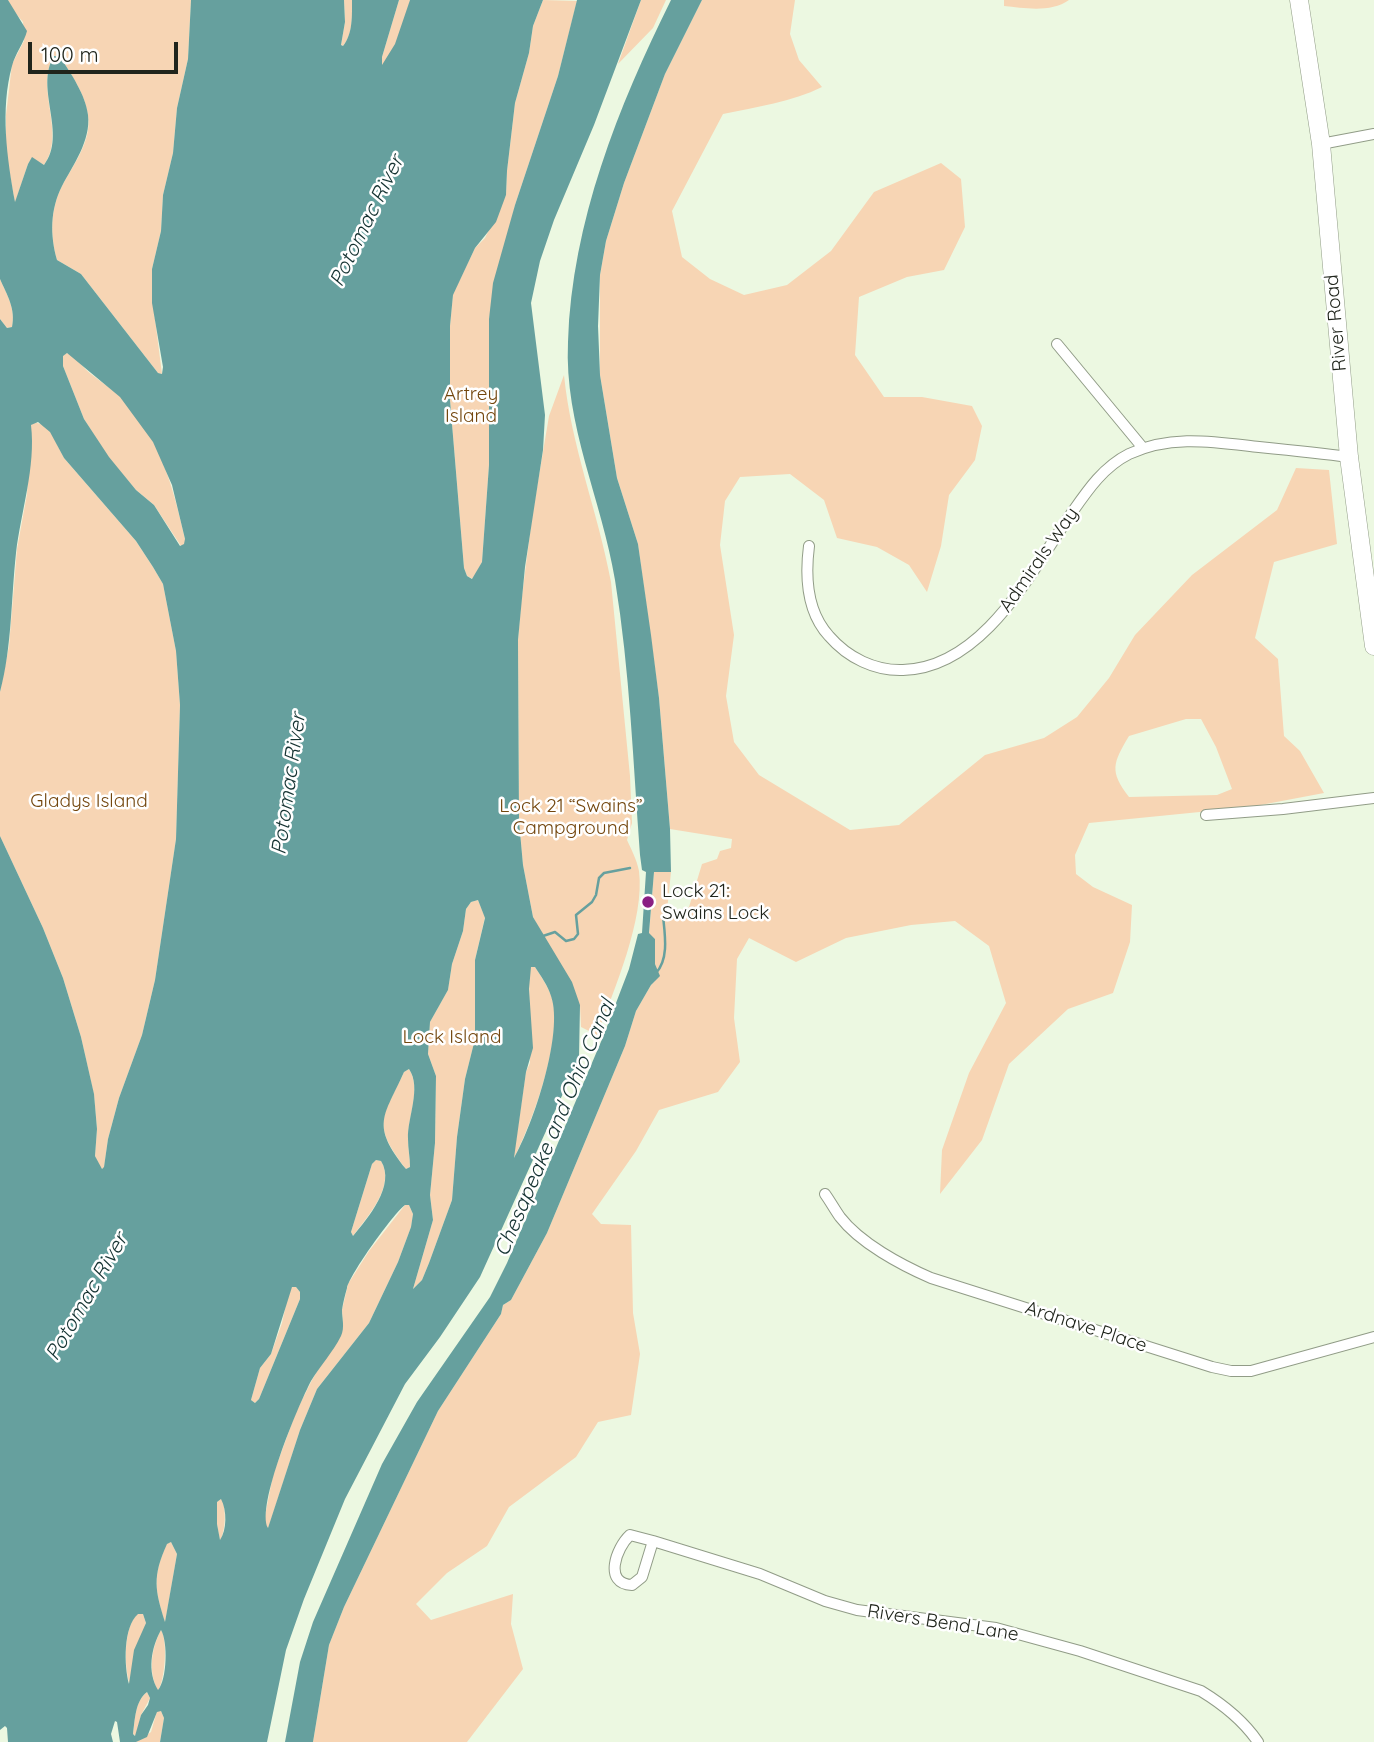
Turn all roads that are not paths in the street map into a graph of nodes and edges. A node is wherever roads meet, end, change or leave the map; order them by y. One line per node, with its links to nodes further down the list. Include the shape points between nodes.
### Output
1 (1299, 0): 3 (main road, River Road)
2 (1374, 134): 3 (street)
3 (1321, 144): 6 (main road, River Road)
4 (1057, 344): 5 (street)
5 (1143, 448): 6 (street, Admirals Way, via 1197,440); 7 (street, Admirals Way, via 1110,466 1090,487 984,634 960,653 918,670 893,671 868,664 831,639 820,625 807,586)
6 (1349, 457): 8 (main road, River Road)
7 (808, 546)
8 (1374, 646)
9 (1374, 798): 10 (street)
10 (1206, 815)
11 (825, 1194): 12 (street, Ardnave Place, via 842,1219 908,1268 1212,1367 1251,1371)
12 (1374, 1337)
13 (653, 1541): 13 (street, Rivers Bend Lane, via 630,1535 623,1542 614,1568 621,1583 632,1585 642,1577); 14 (street, Rivers Bend Lane, via 857,1610 996,1628 1202,1691 1240,1720)
14 (1258, 1742)

